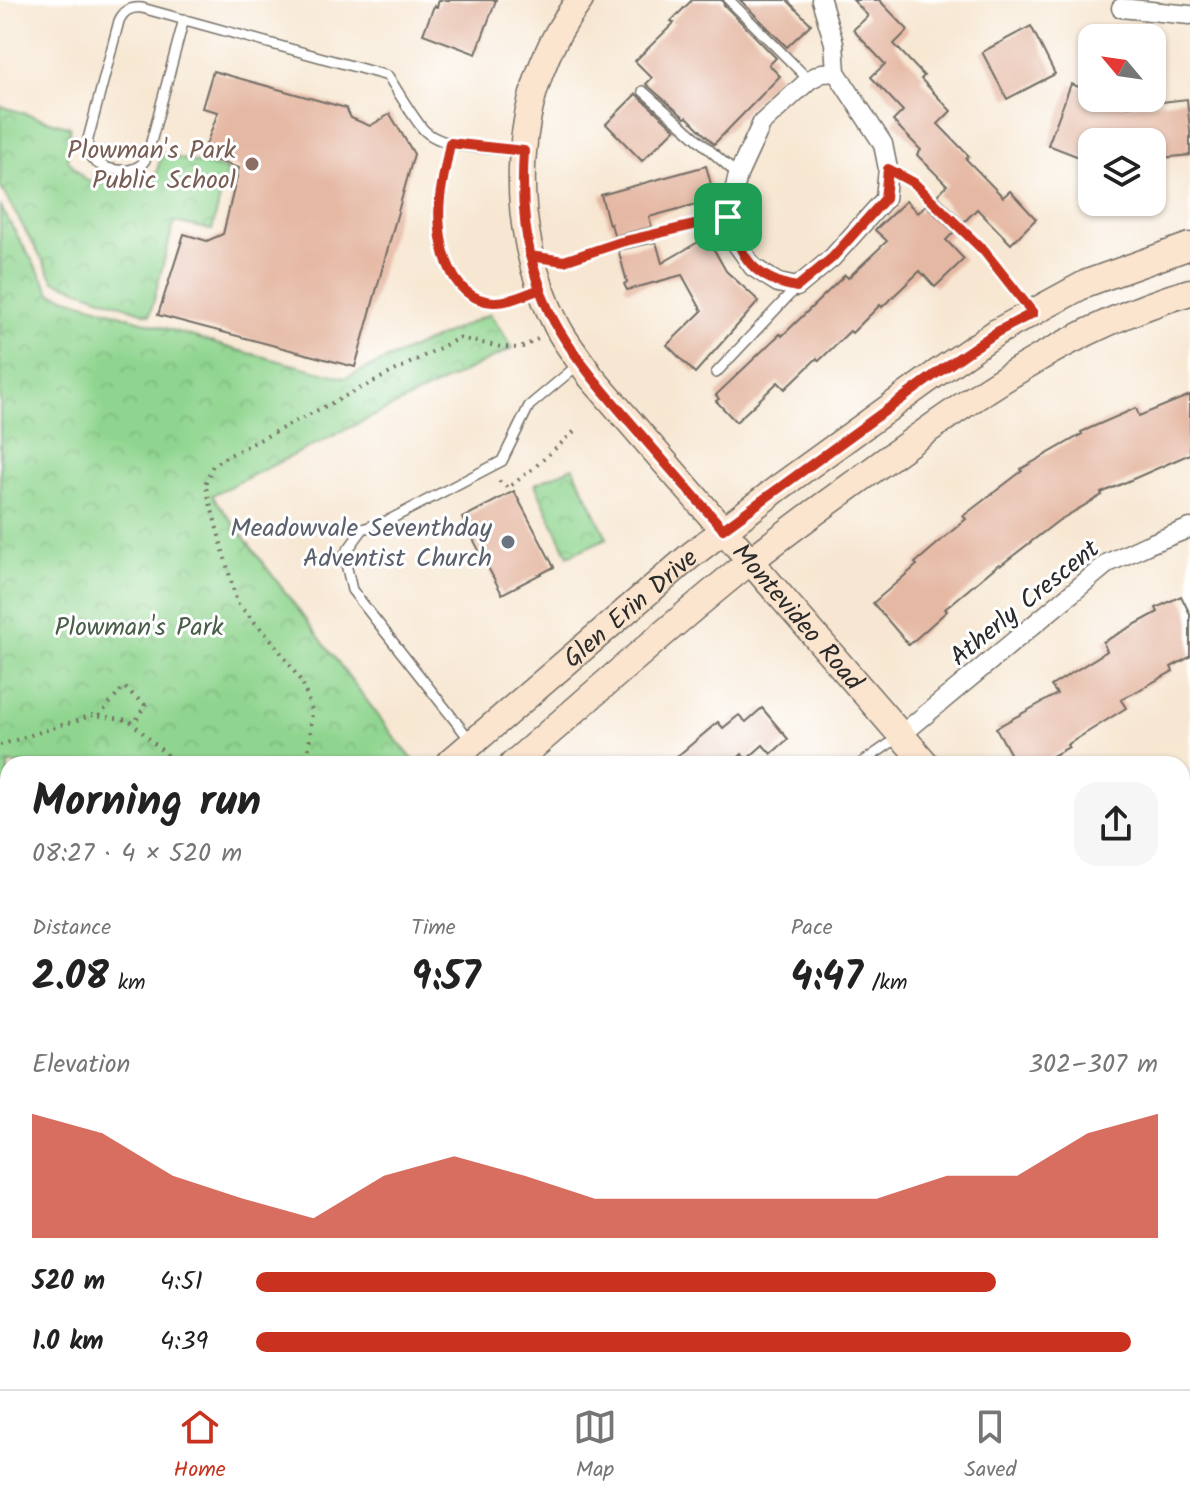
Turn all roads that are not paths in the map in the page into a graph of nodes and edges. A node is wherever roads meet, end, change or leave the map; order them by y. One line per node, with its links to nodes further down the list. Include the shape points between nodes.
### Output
1 (580, 0): 11 (street, Montevideo Road, via 543,61 529,107)
2 (729, 0): 8 (lane)
3 (821, 0): 7 (street)
4 (1121, 8): 5 (street)
5 (1190, 15)
6 (184, 19): 6 (lane, via 135,7 122,14 88,139 87,150 97,164 129,170 147,157); 10 (lane, via 388,76 424,129)
7 (836, 72): 8 (street); 12 (street, via 883,144)
8 (809, 80): 13 (street, via 762,123)
9 (643, 91): 13 (lane)
10 (450, 143): 11 (lane); 19 (lane, via 440,219 453,276 473,296 489,302)
11 (524, 151): 19 (street, Montevideo Road, via 523,204)
12 (888, 169): 17 (lane, via 914,183); 18 (street, via 885,199 832,258)
13 (738, 175): 14 (street)
14 (728, 217): 15 (lane); 18 (street, via 736,243 753,267 778,283)
15 (621, 242)
16 (1190, 246): 24 (street, Glen Erin Drive, via 1087,283 997,332)
17 (984, 251)
18 (797, 287): 22 (lane)
19 (541, 289): 21 (street, Montevideo Road)
20 (1190, 292): 25 (street, Glen Erin Drive, via 1123,315 1014,374)
21 (581, 362): 24 (street, Montevideo Road); 27 (lane, via 529,406 502,461 363,529 344,555 352,590)
22 (716, 373)
23 (1190, 528): 26 (street, Atherly Crescent, via 1108,563)
24 (723, 529): 25 (street, Montevideo Road); 27 (street, Glen Erin Drive)
25 (750, 561): 26 (street, Montevideo Road); 29 (street, Glen Erin Drive)
26 (901, 735): 30 (lane); 31 (street, Montevideo Road)
27 (473, 742): 28 (street, Glen Erin Drive)
28 (457, 756)
29 (522, 756)
30 (871, 756)
31 (919, 756)

